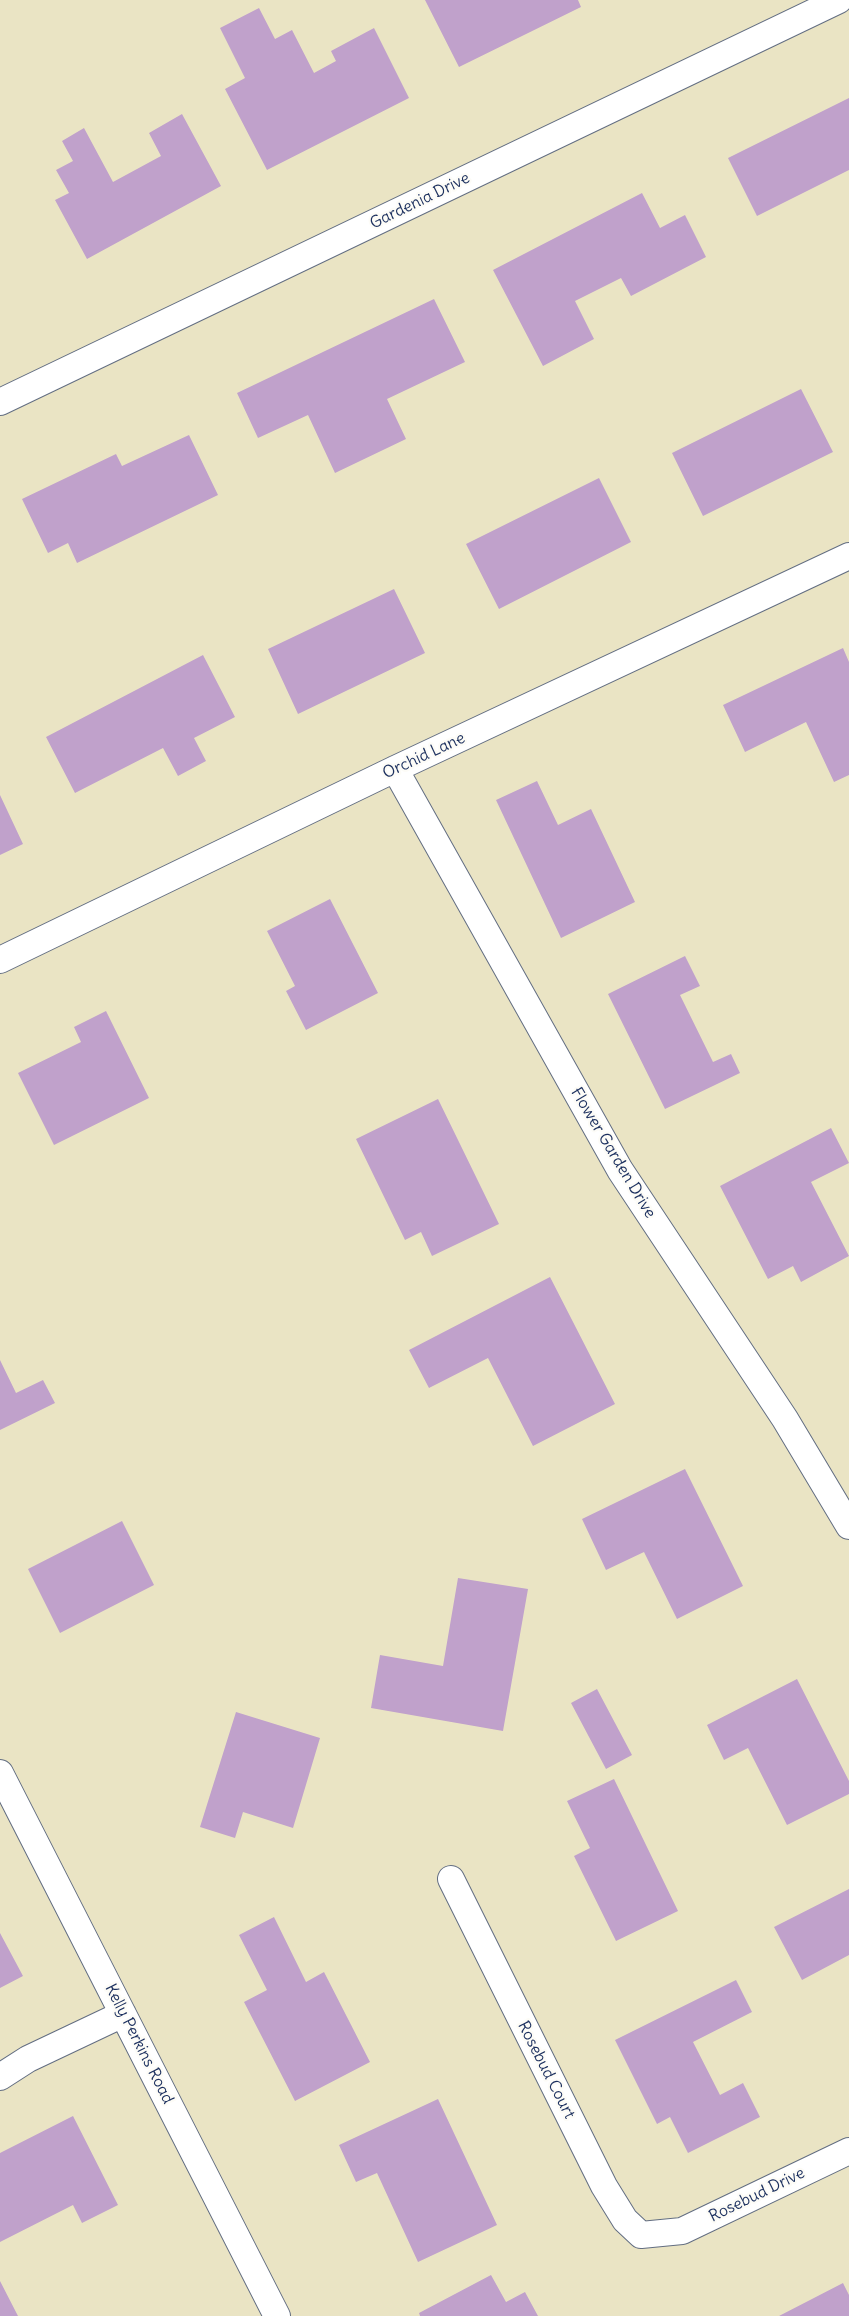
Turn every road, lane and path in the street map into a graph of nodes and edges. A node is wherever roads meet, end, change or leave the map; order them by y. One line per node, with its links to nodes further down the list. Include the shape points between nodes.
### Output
1 (839, 0): 2 (street, Gardenia Drive)
2 (0, 402)
3 (849, 556): 4 (street, Orchid Lane)
4 (395, 769): 5 (street, Orchid Lane); 6 (street, Flower Garden Drive, via 620,1170 785,1419)
5 (0, 960)
6 (849, 1526)
7 (0, 1773): 9 (street, Kelly Perkins Road)
8 (451, 1879): 12 (street, Rosebud Court, via 604,2186 641,2235)
9 (123, 2014): 10 (street, via 28,2059); 13 (street, Kelly Perkins Road)
10 (0, 2077)
11 (849, 2151): 12 (street, Rosebud Drive, via 682,2230)
12 (663, 2234)
13 (277, 2316)

